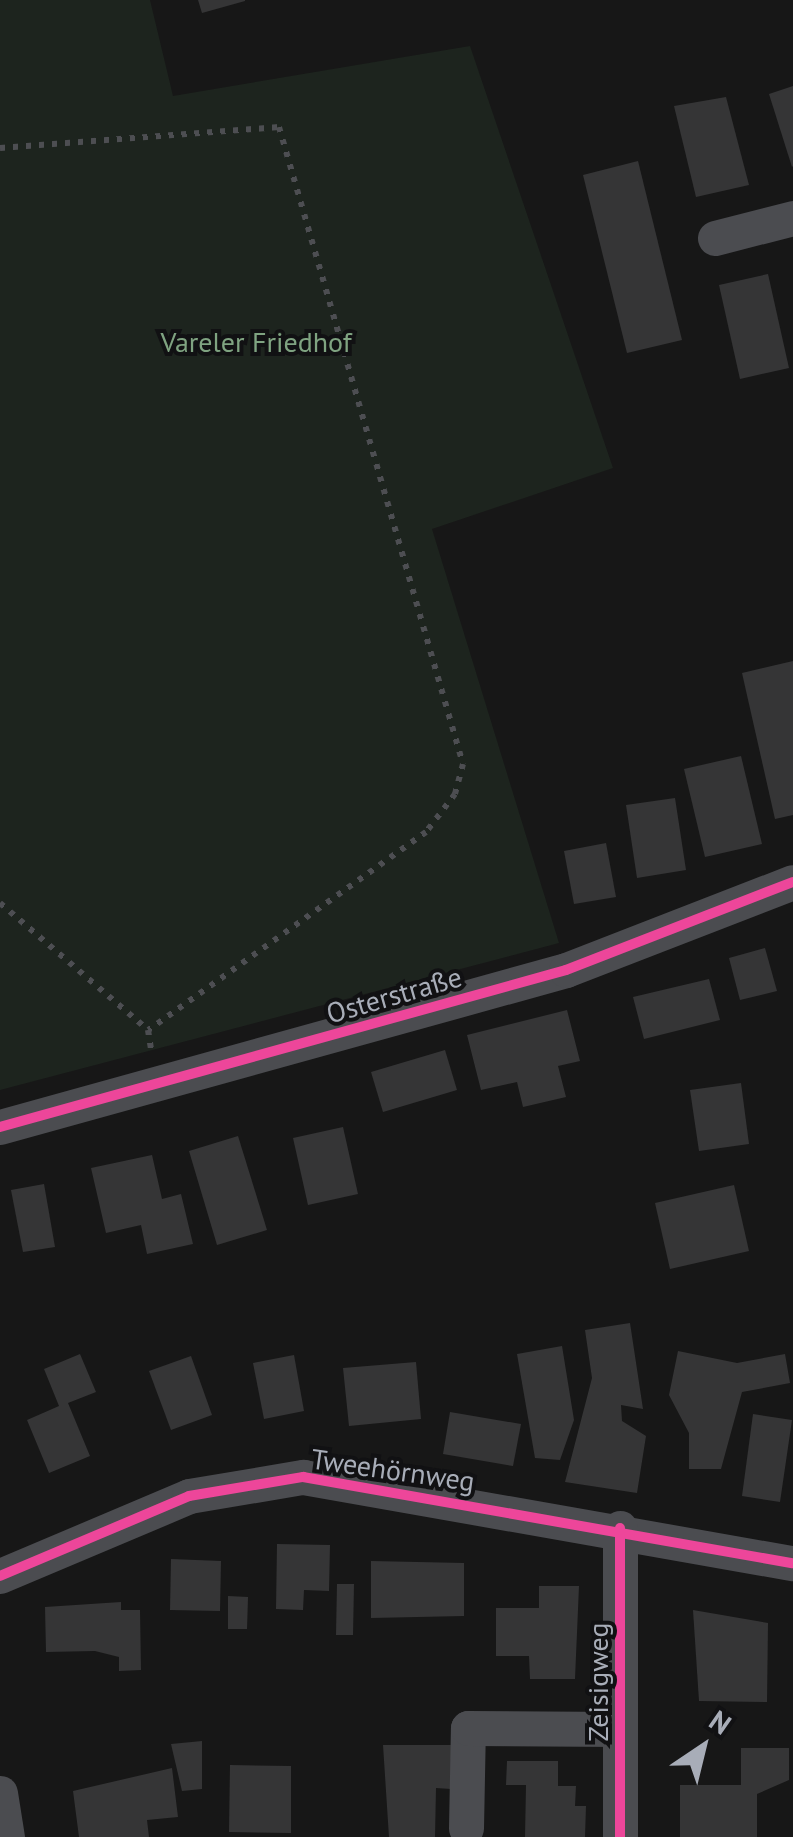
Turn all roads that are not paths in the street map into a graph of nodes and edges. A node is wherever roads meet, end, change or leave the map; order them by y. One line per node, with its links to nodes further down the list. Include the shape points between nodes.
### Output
1 (793, 218): 2 (street)
2 (715, 238)
3 (793, 882): 4 (street, Osterstraße, via 566,970)
4 (0, 1128)
5 (620, 1528): 6 (street, Tweehörnweg); 7 (street, Tweehörnweg, via 303,1477 189,1496); 8 (street, Zeisigweg)
6 (793, 1564)
7 (0, 1576)
8 (620, 1729): 10 (street, Zeisigweg, via 468,1728); 12 (street, Zeisigweg)
9 (0, 1793): 11 (street)
10 (466, 1828)
11 (7, 1837)
12 (620, 1837)

